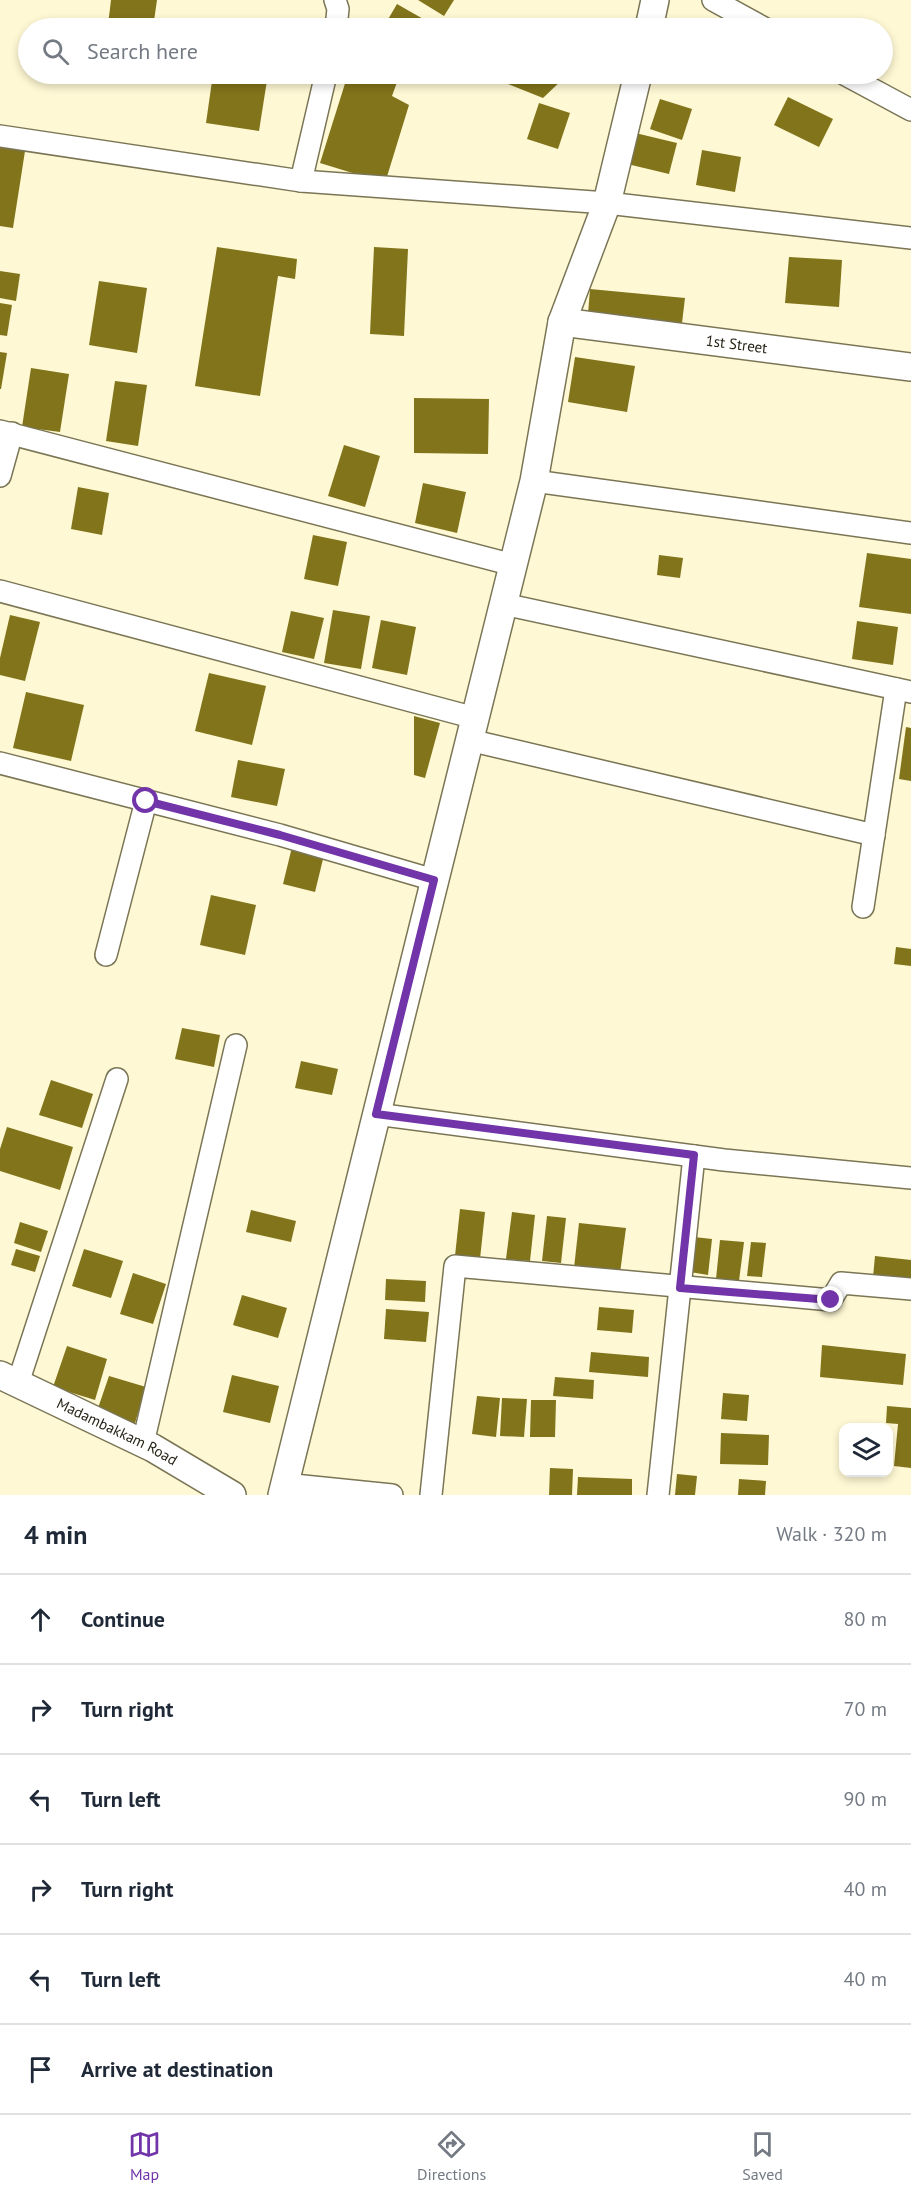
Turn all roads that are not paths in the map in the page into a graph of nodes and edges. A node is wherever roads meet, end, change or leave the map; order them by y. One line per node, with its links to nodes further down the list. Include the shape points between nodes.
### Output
1 (334, 0): 4 (street)
2 (655, 0): 5 (street)
3 (713, 0): 6 (street)
4 (337, 18)
5 (651, 18)
6 (746, 18)
7 (324, 84): 12 (street)
8 (636, 84): 13 (street)
9 (863, 84): 10 (street)
10 (911, 110)
11 (0, 136): 12 (street)
12 (301, 181): 13 (street)
13 (607, 203): 14 (street); 15 (street)
14 (911, 238)
15 (562, 322): 16 (street, 1st Street); 19 (street)
16 (911, 367)
17 (6, 432): 18 (street); 21 (street)
18 (0, 476)
19 (534, 481): 20 (street); 21 (street)
20 (911, 533)
21 (513, 565): 23 (street)
22 (0, 591): 25 (street)
23 (503, 604): 24 (street); 25 (street)
24 (904, 690): 28 (street)
25 (472, 729): 28 (street); 29 (street)
26 (0, 763): 27 (street)
27 (146, 801): 29 (street); 31 (street)
28 (874, 835): 30 (street)
29 (434, 880): 34 (street)
30 (863, 907)
31 (106, 955)
32 (236, 1045): 40 (street)
33 (117, 1079): 39 (street)
34 (376, 1114): 35 (street); 41 (street)
35 (694, 1155): 36 (street); 37 (street)
36 (911, 1178)
37 (680, 1288): 38 (street, via 831,1300 841,1283); 44 (street, via 455,1266); 45 (street)
38 (911, 1289)
39 (9, 1379): 40 (street, Madambakkam Road)
40 (143, 1443): 42 (street, Madambakkam Road)
41 (283, 1489): 43 (street)
42 (232, 1495)
43 (392, 1495)
44 (431, 1495)
45 (658, 1495)

